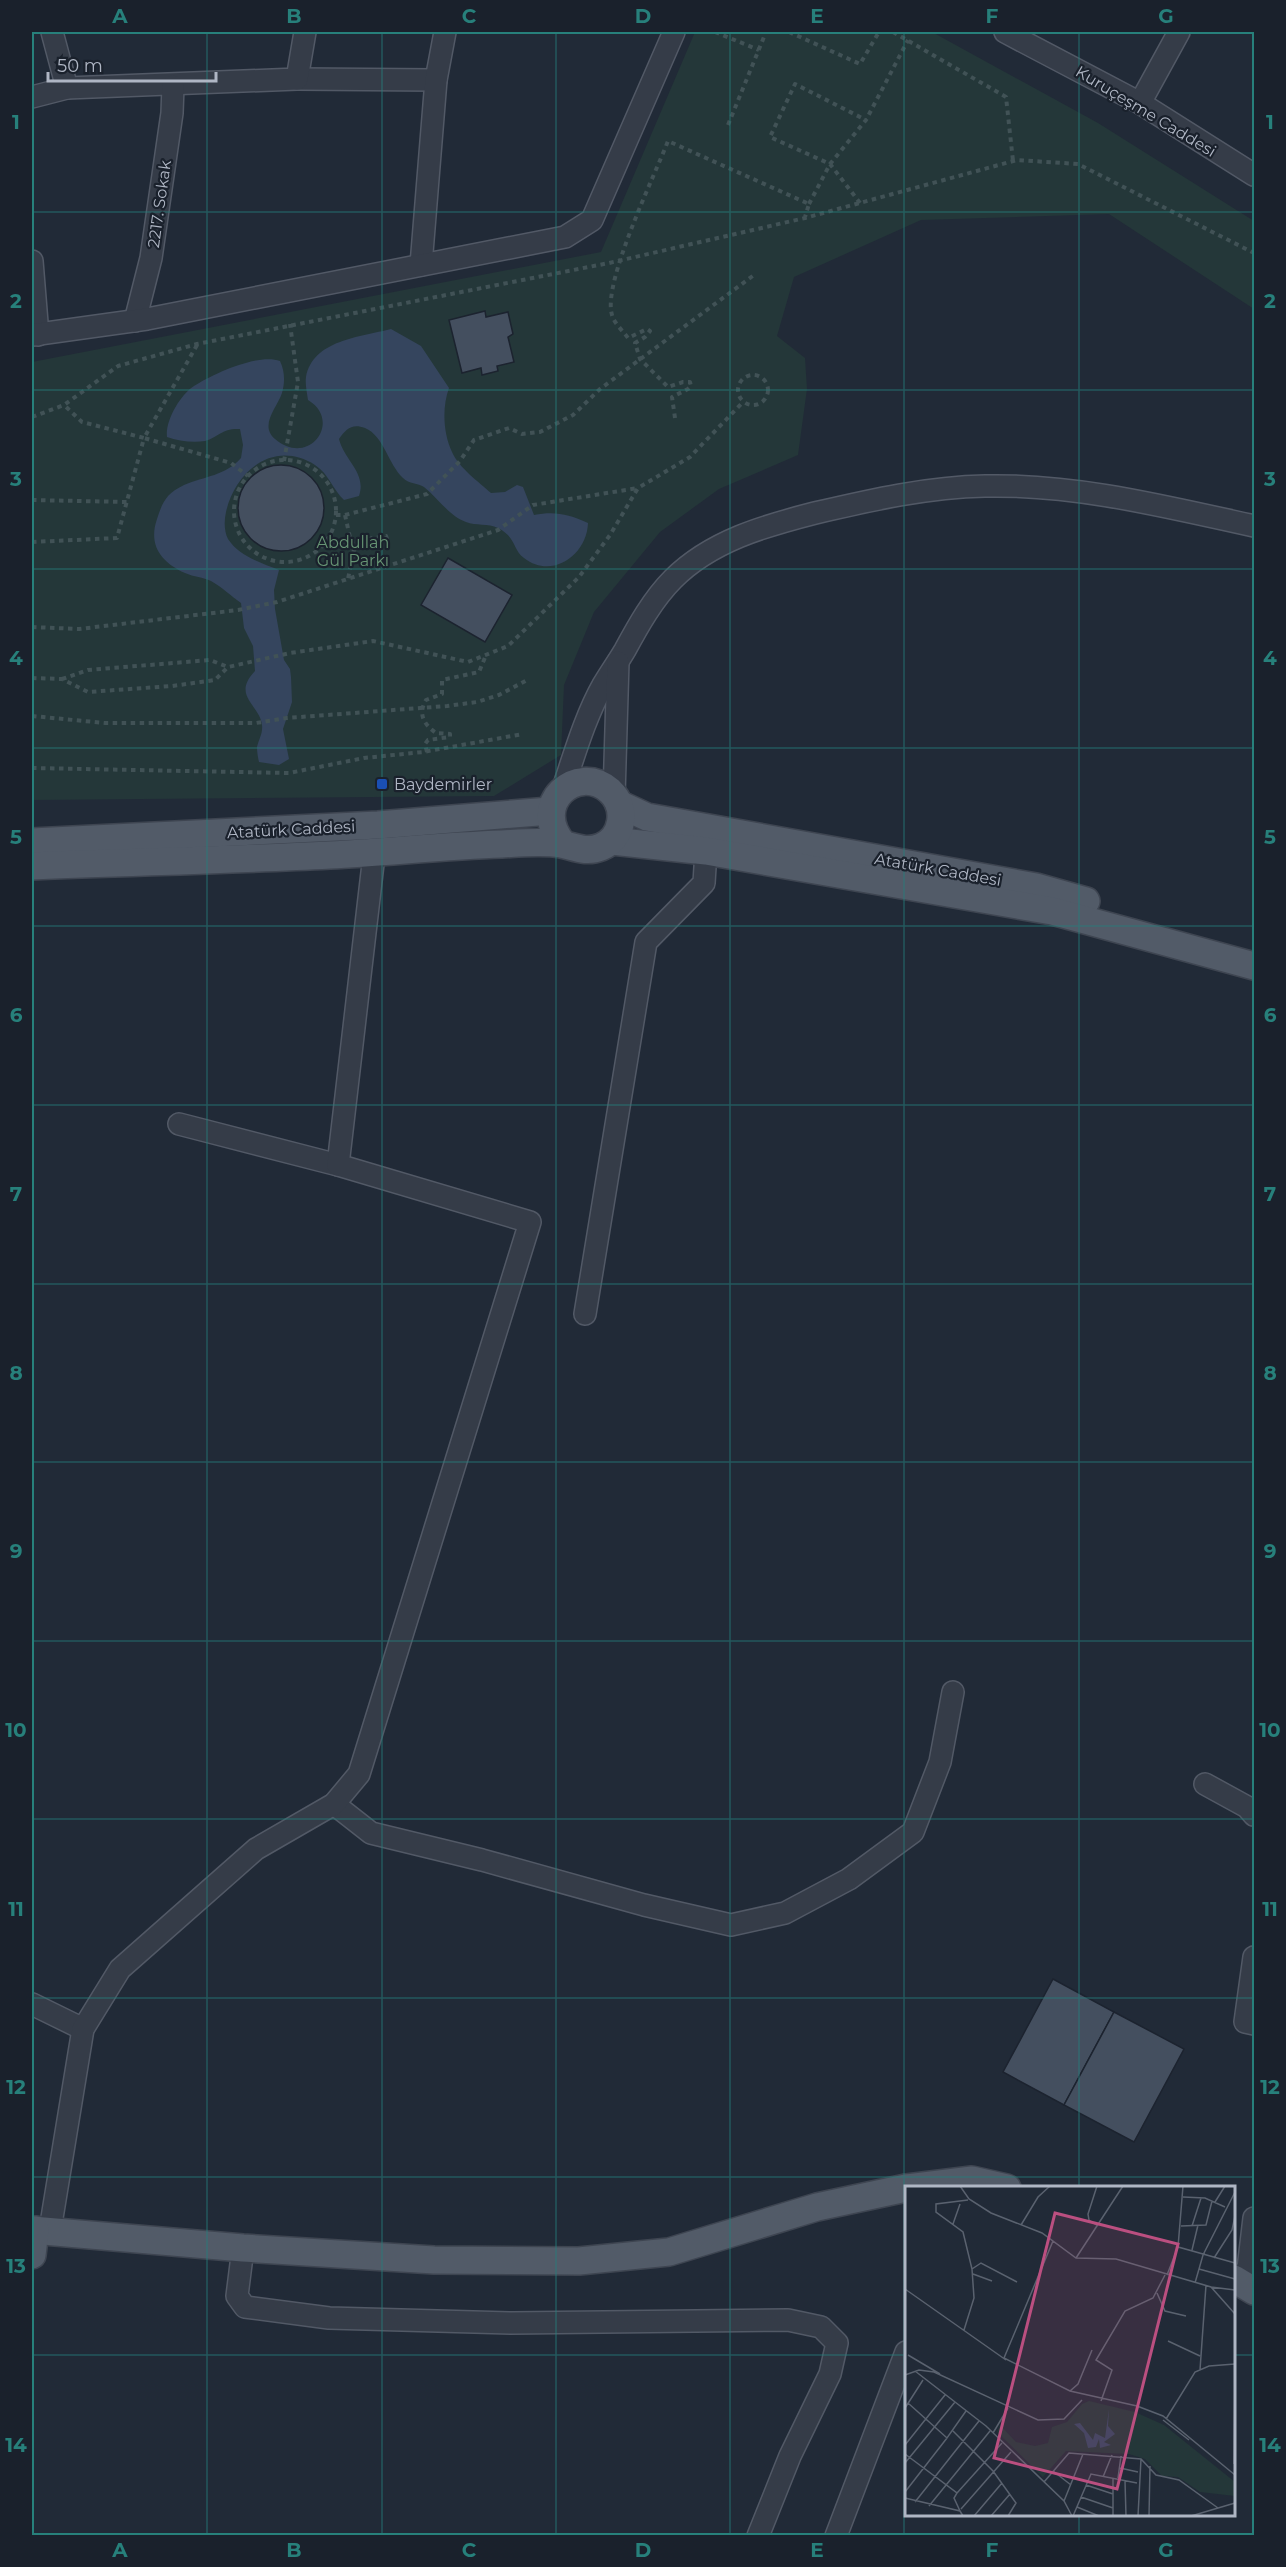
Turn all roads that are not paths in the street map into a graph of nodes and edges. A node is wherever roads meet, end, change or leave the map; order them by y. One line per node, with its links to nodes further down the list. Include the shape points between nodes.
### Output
1 (52, 32): 10 (street)
2 (305, 32): 7 (street)
3 (445, 32): 8 (street)
4 (674, 32): 15 (street, via 592,220 565,237)
5 (1005, 32): 12 (street, Kuruçeşme Caddesi)
6 (1179, 32): 12 (street)
7 (297, 79): 8 (street); 9 (street)
8 (436, 80): 15 (street)
9 (172, 86): 10 (street); 16 (street, 2217. Sokak, via 172,113 151,258)
10 (67, 88): 11 (street)
11 (32, 97)
12 (1140, 103): 13 (street, Kuruçeşme Caddesi)
13 (1252, 169)
14 (32, 261): 17 (street)
15 (421, 265): 16 (street)
16 (135, 321): 17 (street)
17 (35, 335)
18 (1254, 526): 19 (street, via 1139,501 1053,489 951,488 866,501 754,531 697,557 671,580)
19 (618, 662): 20 (street); 21 (street, via 602,686)
20 (616, 800): 21 (main road, via 600,785 587,782 574,784); 24 (main road, via 621,817); 29 (main road, Atatürk Caddesi, via 647,817 1036,887)
21 (556, 801): 22 (main road, Atatürk Caddesi); 25 (main road, via 551,824)
22 (378, 825): 23 (main road, Atatürk Caddesi); 27 (street)
23 (32, 842)
24 (612, 842): 25 (main road, via 588,850); 26 (main road)
25 (563, 844): 27 (main road)
26 (706, 851): 30 (main road, via 1052,910); 33 (street, via 704,883 646,942)
27 (375, 852): 28 (main road); 32 (street)
28 (32, 866)
29 (1254, 949)
30 (1254, 966)
31 (179, 1124): 32 (street)
32 (339, 1165): 36 (street, via 530,1222 359,1774)
33 (585, 1314)
34 (953, 1692): 36 (street, via 940,1762 912,1832 849,1879 785,1913 731,1925 371,1833)
35 (1205, 1784): 37 (street, via 1247,1807)
36 (334, 1804): 41 (street, via 256,1849 120,1969)
37 (1254, 1815)
38 (1254, 1957): 40 (street, via 1245,2022)
39 (32, 2004): 41 (street)
40 (1254, 2024)
41 (83, 2029): 47 (street)
42 (971, 2184): 43 (main road); 44 (main road)
43 (939, 2186)
44 (995, 2186)
45 (905, 2188): 48 (main road, via 817,2207 669,2252 579,2261 434,2260)
46 (1254, 2218): 49 (street)
47 (37, 2236): 48 (main road)
48 (243, 2248): 51 (street, via 237,2296 245,2307 328,2318 512,2323 788,2320 821,2326 837,2343 830,2374 790,2456)
49 (1245, 2285)
50 (905, 2355): 52 (street)
51 (758, 2535)
52 (836, 2535)

